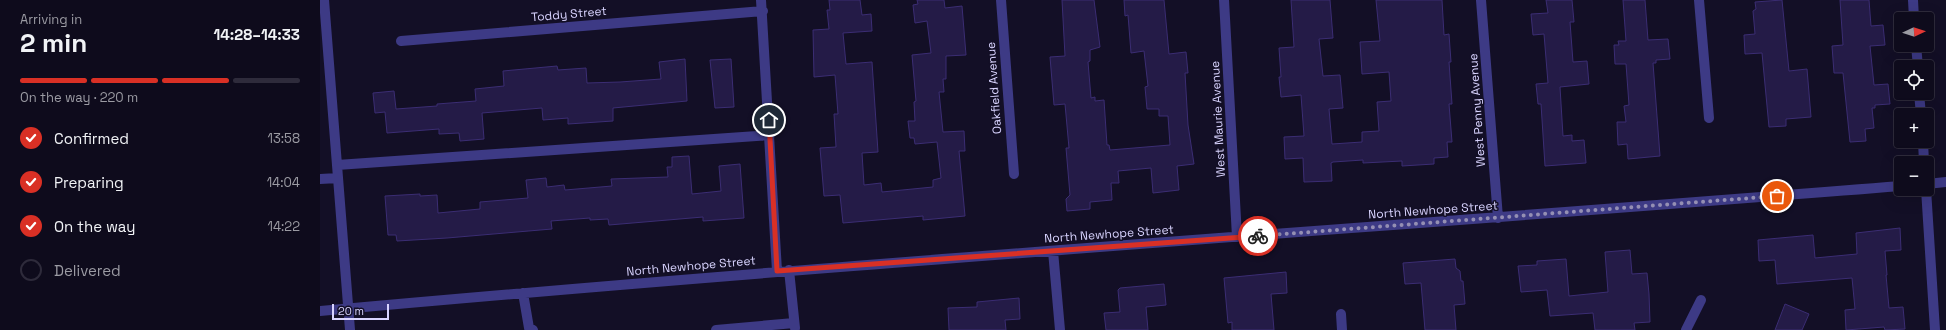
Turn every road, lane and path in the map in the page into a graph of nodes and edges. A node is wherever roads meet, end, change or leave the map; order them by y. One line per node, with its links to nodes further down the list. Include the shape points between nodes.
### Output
1 (324, 0): 11 (street)
2 (761, 0): 8 (street)
3 (1001, 0): 15 (street, Oakfield Avenue)
4 (1224, 0): 23 (street, West Maurie Avenue)
5 (1482, 0): 22 (street, West Penny Avenue)
6 (1699, 0): 12 (street)
7 (1913, 0): 9 (street)
8 (763, 11): 10 (street, Toddy Street); 13 (street)
9 (1914, 12)
10 (401, 41)
11 (324, 54): 14 (street)
12 (1709, 118)
13 (770, 135): 14 (street); 26 (street)
14 (337, 165): 17 (street)
15 (1014, 174)
16 (320, 178): 17 (street)
17 (338, 178): 29 (street)
18 (1946, 182): 19 (street)
19 (1934, 183)
20 (1894, 187): 22 (street, North Newhope Street)
21 (1926, 196): 39 (street)
22 (1498, 218): 23 (street, North Newhope Street)
23 (1237, 237): 24 (street, North Newhope Street)
24 (1054, 251): 25 (street, North Newhope Street); 36 (street)
25 (789, 270): 26 (street, North Newhope Street); 32 (street)
26 (777, 271): 27 (street, North Newhope Street)
27 (523, 293): 29 (street, North Newhope Street); 34 (street, via 529,328)
28 (1701, 300): 38 (street)
29 (348, 308): 30 (street, North Newhope Street); 33 (street)
30 (320, 310)
31 (1341, 314): 37 (street)
32 (794, 326): 35 (street)
33 (350, 330)
34 (533, 330)
35 (716, 330)
36 (1060, 330)
37 (1342, 330)
38 (1686, 330)
39 (1935, 330)

